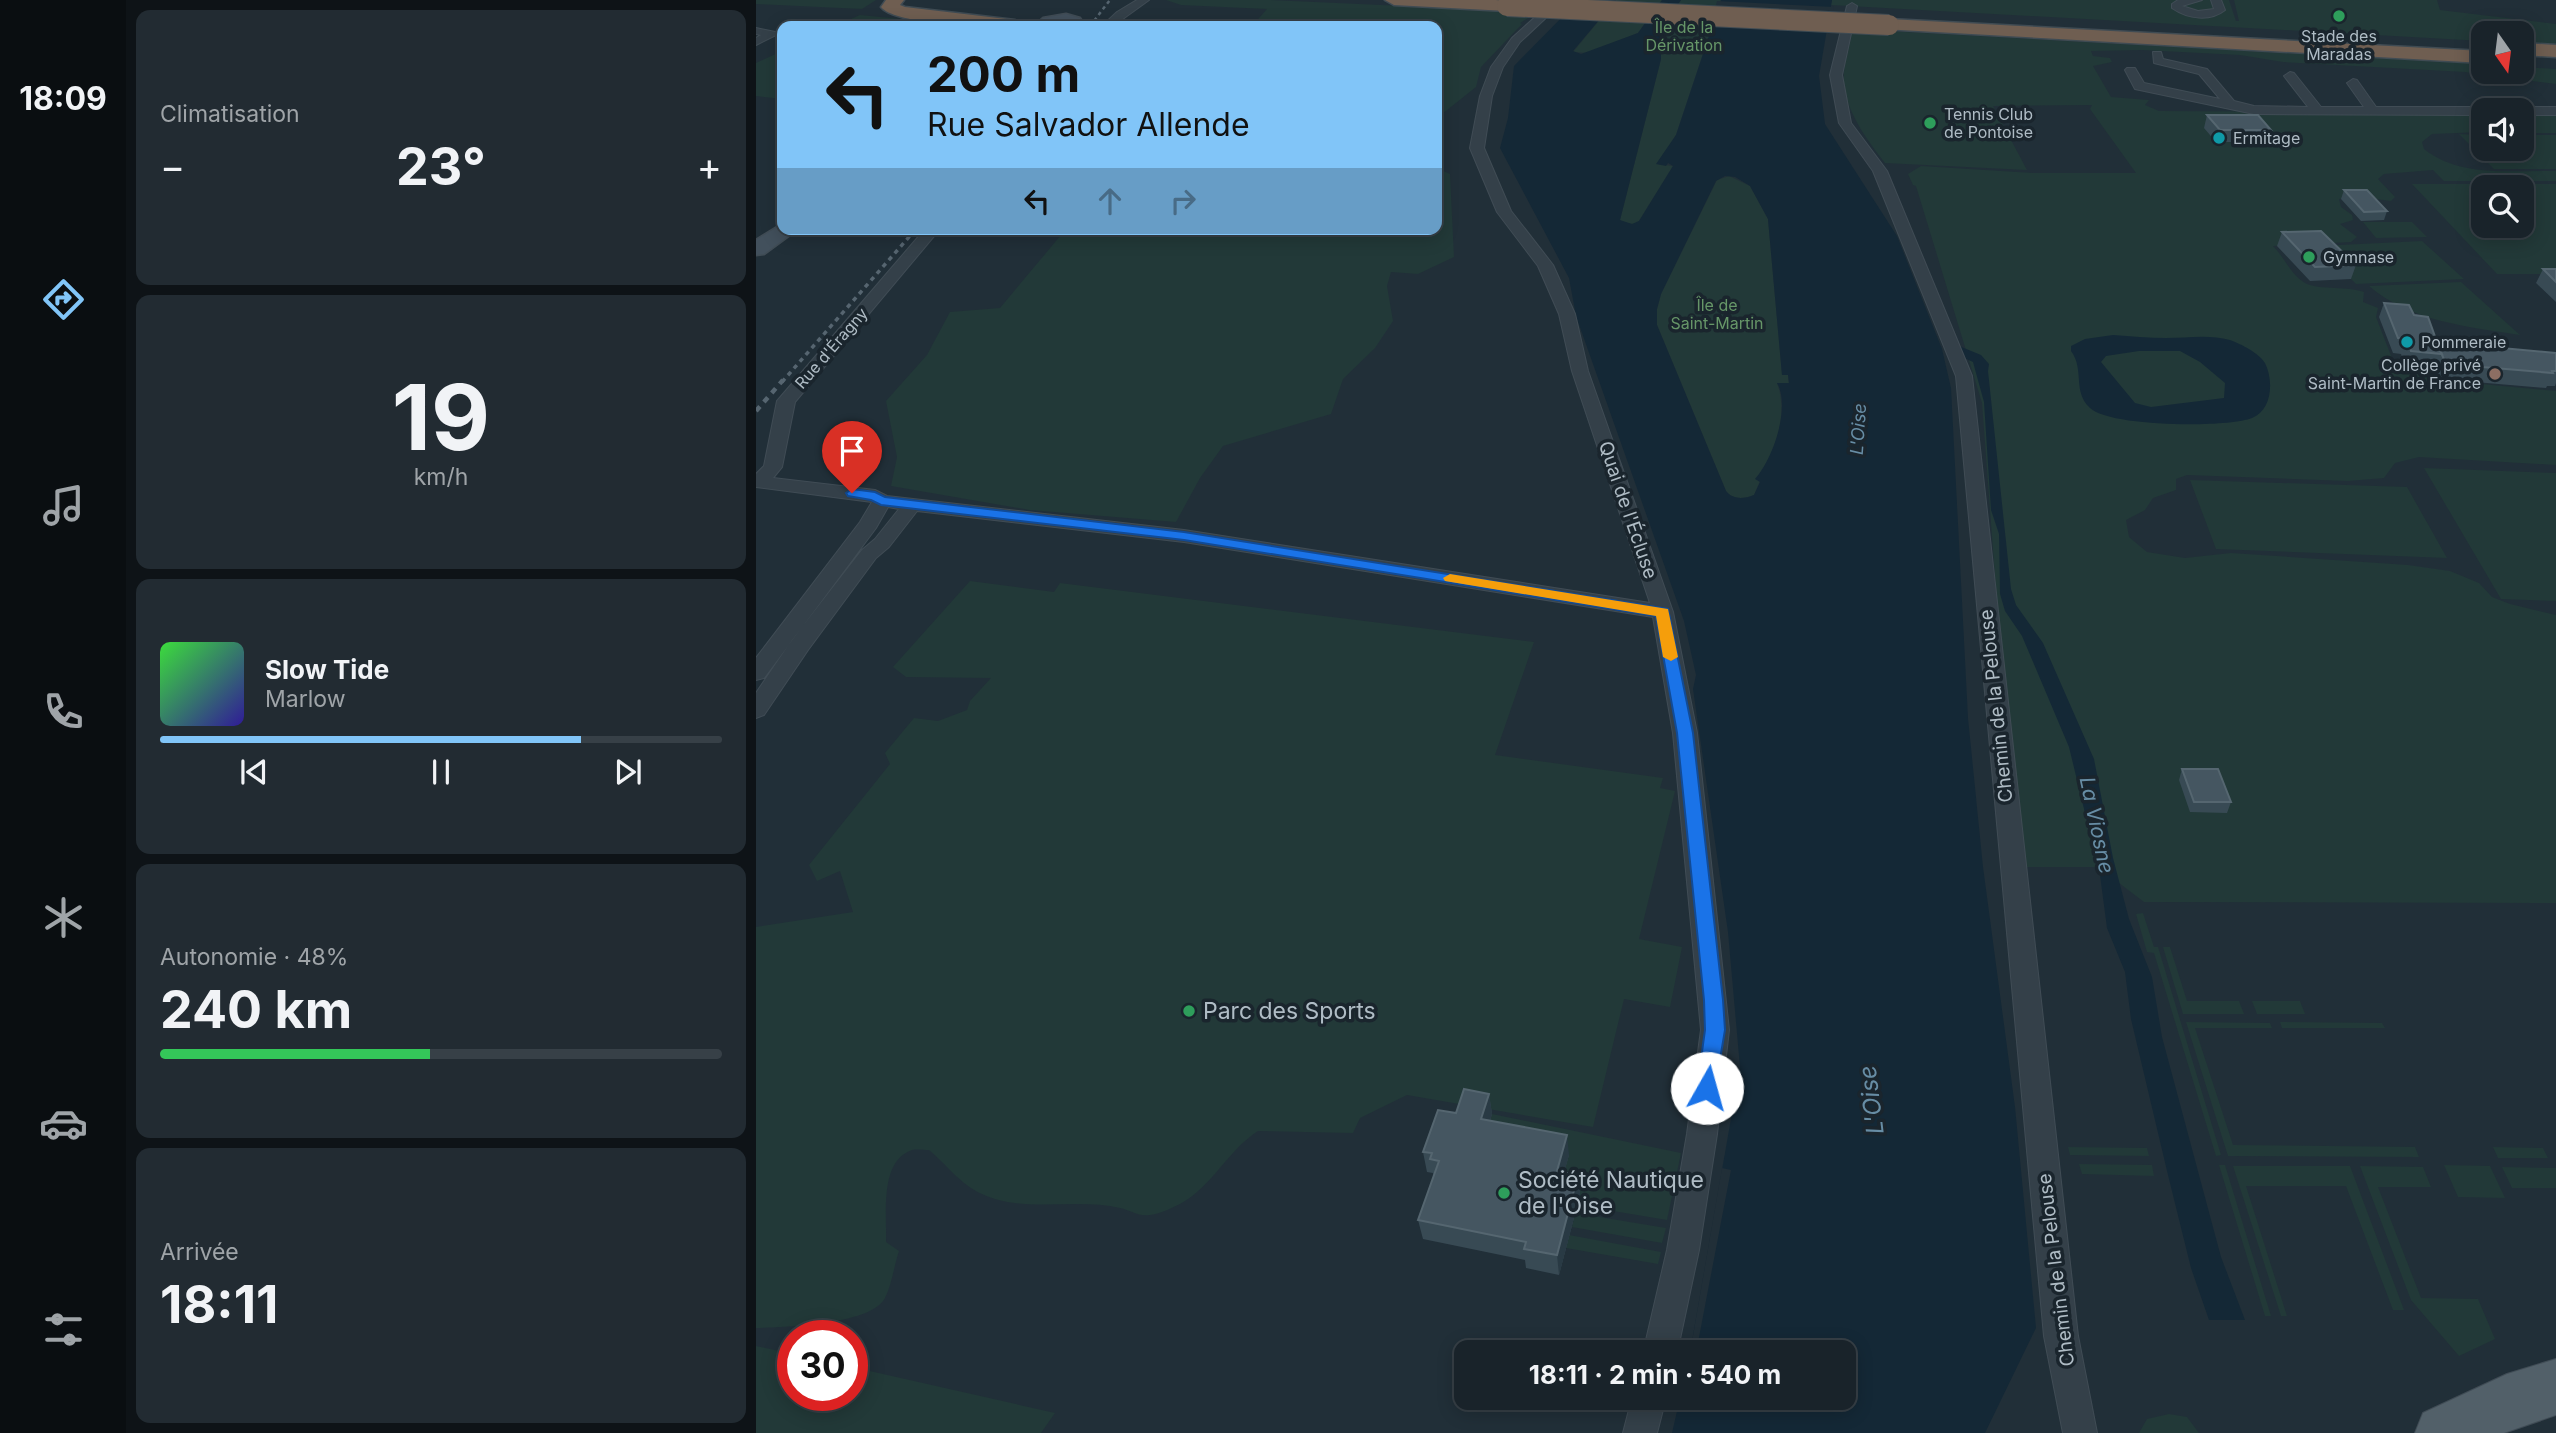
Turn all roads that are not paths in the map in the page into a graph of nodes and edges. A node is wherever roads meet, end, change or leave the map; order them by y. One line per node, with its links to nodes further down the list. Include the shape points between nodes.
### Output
1 (895, 0): 10 (highway, via 890,7 901,12)
2 (1144, 0): 11 (street)
3 (1394, 0): 9 (highway, bridge)
4 (1604, 0): 9 (highway)
5 (2197, 0): 6 (street, via 2176,6 2187,13 2209,14 2220,10)
6 (2216, 0)
7 (1557, 4): 38 (street, Quai de l'Écluse, via 1516,40 1497,67 1486,96 1477,148 1504,212 1545,265 1566,314 1580,371)
8 (1852, 6): 45 (street, Chemin de la Pelouse, via 1836,75 1845,123 1880,171 1964,376 2061,1336)
9 (1890, 19): 14 (highway); 18 (highway)
10 (974, 21)
11 (1113, 21)
12 (756, 31): 13 (street, via 774,33)
13 (756, 42)
14 (2471, 45)
15 (2534, 50): 16 (highway)
16 (2556, 51)
17 (2157, 54): 24 (street, via 2158,61 2203,71)
18 (2471, 56)
19 (2534, 60): 20 (highway)
20 (2556, 61)
21 (2131, 70): 24 (street, via 2139,86)
22 (2290, 76): 25 (street)
23 (2353, 83): 26 (street)
24 (2230, 104): 25 (street, via 2253,110)
25 (2318, 111): 26 (street)
26 (2373, 111): 27 (street)
27 (2471, 111)
28 (2534, 111): 29 (street)
29 (2556, 111)
30 (778, 235): 32 (main road)
31 (928, 235): 33 (street, Rue d'Éragny, via 794,391 783,407 773,467)
32 (756, 249)
33 (758, 481): 34 (street, via 875,496)
34 (881, 501): 35 (street); 36 (street)
35 (912, 505): 37 (street); 38 (street, via 1184,536)
36 (869, 524): 37 (street, via 874,542); 39 (street)
37 (869, 554): 40 (street)
38 (1663, 612): 41 (street, Quai de l'Écluse, via 1685,733 1715,1030 1685,1237)
39 (756, 673)
40 (756, 710)
41 (1663, 1340)
42 (2556, 1387): 46 (main road, via 2507,1402)
43 (1646, 1410): 44 (street)
44 (1640, 1433)
45 (2080, 1433)
46 (2442, 1433)

